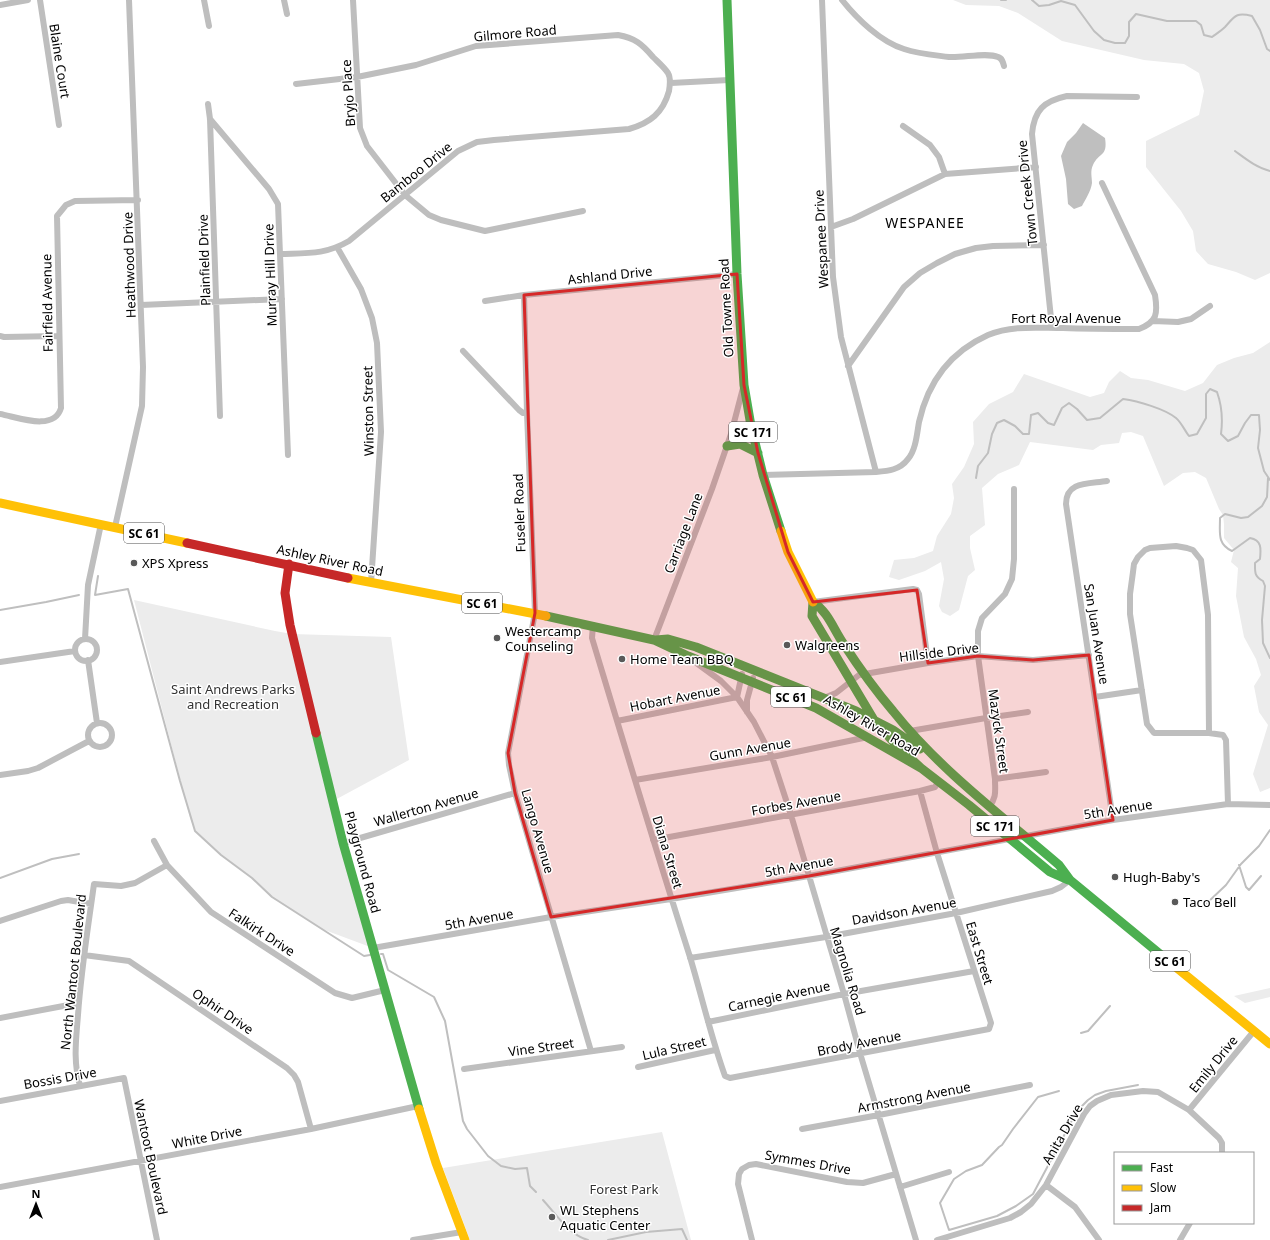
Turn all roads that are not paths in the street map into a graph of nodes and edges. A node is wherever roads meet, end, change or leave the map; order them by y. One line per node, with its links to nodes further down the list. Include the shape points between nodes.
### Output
1 (28, 0): 10 (street)
2 (40, 0): 21 (street, Blaine Court)
3 (129, 0): 27 (street, Heathwood Drive)
4 (204, 0): 12 (street)
5 (284, 0): 11 (street)
6 (353, 0): 14 (street, Bryjo Place)
7 (727, 0): 15 (main road, Old Towne Road / SC 171)
8 (822, 0): 29 (street, Wespanee Drive)
9 (842, 0): 13 (street, via 853,14 881,37 903,49 960,58 987,55 998,57)
10 (0, 5)
11 (287, 14)
12 (209, 26)
13 (1004, 66)
14 (357, 76): 16 (street, Gilmore Road, via 416,66 476,46 618,35 642,44 668,74); 17 (street, Gilmore Road); 26 (street, Bryjo Place, via 360,128 363,138)
15 (730, 80): 16 (street); 33 (main road, Old Towne Road / SC 171)
16 (671, 83): 26 (street, Bamboo Drive, via 661,109 641,126 477,142 458,151)
17 (296, 84)
18 (1136, 97): 23 (street, Town Creek Drive, via 1067,96 1050,101 1043,106 1033,124)
19 (208, 104): 20 (street, Plainfield Drive)
20 (210, 119): 32 (street, Murray Hill Drive, via 269,189 278,204); 37 (street, Plainfield Drive)
21 (59, 125)
22 (903, 126): 24 (street, via 930,145 939,157)
23 (1036, 167): 24 (street); 30 (street, Town Creek Drive)
24 (946, 174): 29 (street, via 854,219)
25 (1102, 183): 40 (street, via 1155,296 1157,307)
26 (405, 195): 28 (street, Bryjo Place, via 435,218 484,231); 31 (street, Bamboo Drive, via 349,241)
27 (138, 200): 38 (street, Heathwood Drive); 43 (street, Fairfield Avenue, via 75,201 66,205 57,216)
28 (583, 211)
29 (831, 227): 45 (street, Wespanee Drive, via 833,277 841,337)
30 (1044, 245): 41 (street, Town Creek Drive); 45 (street, via 976,248 955,254 931,266 904,287)
31 (338, 247): 32 (street, Bamboo Drive, via 320,252); 63 (street, Winston Street, via 361,289 372,318 377,343 381,432)
32 (280, 254): 35 (street, Murray Hill Drive)
33 (737, 274): 34 (street, Ashland Drive); 46 (main road, Old Towne Road / SC 171)
34 (524, 295): 36 (street, Ashland Drive); 47 (street, Fuseler Road)
35 (282, 299): 37 (street); 54 (street, Murray Hill Drive)
36 (485, 301)
37 (217, 302): 38 (street); 49 (street, Plainfield Drive)
38 (141, 305): 61 (street, Heathwood Drive, via 142,406)
39 (1210, 306): 40 (street, via 1190,320)
40 (1153, 321): 41 (street, Fort Royal Avenue, via 1139,329)
41 (1052, 328): 55 (street, Fort Royal Avenue, via 1015,327 1001,330 970,344 953,357 929,391 909,458 894,470)
42 (0, 336): 43 (street)
43 (59, 336): 48 (street, Fairfield Avenue, via 60,412 43,422)
44 (463, 351): 47 (street, via 519,410)
45 (848, 366): 55 (street, Wespanee Drive)
46 (744, 385): 50 (main road, Old Towne Road / SC 171); 51 (street, Carriage Lane)
47 (527, 413): 65 (street, Fuseler Road)
48 (0, 414)
49 (220, 416)
50 (751, 426): 51 (street); 53 (main road, Old Towne Road / SC 171)
51 (731, 434): 52 (street, Carriage Lane)
52 (727, 446): 53 (main road, via 743,444); 68 (street, Carriage Lane)
53 (758, 453): 56 (main road, Old Towne Road / SC 171)
54 (288, 455)
55 (876, 472): 56 (street, Fort Royal Avenue)
56 (763, 475): 64 (main road, Old Towne Road / SC 171, via 788,552)
57 (1107, 481): 70 (street, San Juan Avenue, via 1073,487 1066,498)
58 (1014, 489): 71 (street, Mazyck Street, via 1012,579 1005,594 982,618 978,630)
59 (0, 503): 60 (main road, Ashley River Road / SC 61)
60 (102, 524): 61 (main road, Ashley River Road / SC 61); 67 (street, via 88,586)
61 (115, 527): 62 (main road, Ashley River Road / SC 61)
62 (289, 564): 63 (main road, Ashley River Road / SC 61); 114 (main road, Playground Road, via 285,593 290,625)
63 (371, 583): 65 (main road, Ashley River Road / SC 61)
64 (813, 602): 74 (street, via 913,588 917,590); 77 (main road, SC 171, via 822,608); 80 (main road, SC 171, via 812,616)
65 (535, 612): 66 (main road, Ashley River Road / SC 61); 104 (street, Lango Avenue, via 508,754)
66 (593, 625): 68 (main road, Ashley River Road / SC 61); 89 (street, Diana Street, via 592,638)
67 (85, 639): 69 (street, via 77,644); 72 (street, via 92,641 97,650 94,657)
68 (654, 640): 75 (main road, Ashley River Road / SC 61, via 668,639 696,647); 78 (main road, Ashley River Road / SC 61); 82 (street, Magnolia Road, via 700,665)
69 (75, 651): 72 (street, via 78,657); 73 (street)
70 (1089, 655): 71 (street, Hillside Drive, via 1033,660); 83 (street, San Juan Avenue)
71 (978, 656): 74 (street, Hillside Drive); 87 (street, Mazyck Street)
72 (88, 660): 90 (street)
73 (0, 662)
74 (928, 663): 77 (street, Hillside Drive)
75 (744, 666): 76 (main road, Ashley River Road / SC 61); 78 (street)
76 (755, 670): 79 (street); 84 (main road, Ashley River Road / SC 61)
77 (864, 674): 80 (street, Hillside Drive); 91 (main road, SC 171)
78 (742, 677): 79 (main road, Ashley River Road / SC 61); 82 (street)
79 (752, 681): 85 (street, via 747,700); 93 (main road, Ashley River Road / SC 61, via 816,708)
80 (851, 681): 84 (street, Hillside Drive, via 836,694); 88 (main road, SC 171)
81 (1142, 690): 83 (street); 92 (street, via 1147,724 1154,733); 92 (street, via 1130,614 1134,564 1138,557 1150,548 1176,546 1193,550 1201,560 1208,615)
82 (737, 697): 85 (street, Magnolia Road); 89 (street, Hobart Avenue)
83 (1095, 697): 109 (street, San Juan Avenue)
84 (824, 698): 88 (main road, Ashley River Road / SC 61)
85 (748, 712): 95 (street, Magnolia Road)
86 (1028, 712): 87 (street)
87 (986, 718): 91 (street); 100 (street, Mazyck Street)
88 (874, 720): 96 (main road, Ashley River Road / SC 61, via 894,730); 97 (main road, SC 171, via 897,746)
89 (617, 721): 101 (street, Diana Street)
90 (97, 723): 94 (street, via 88,730); 94 (street, via 102,722 109,727 111,739 102,747 95,746)
91 (910, 731): 96 (main road, SC 171)
92 (1209, 733): 105 (street, via 1223,735 1226,740)
93 (868, 737): 95 (street, Gunn Avenue); 97 (main road, Ashley River Road / SC 61)
94 (89, 741): 99 (street, via 38,768)
95 (772, 758): 101 (street, Gunn Avenue); 108 (street, Magnolia Road)
96 (934, 758): 107 (main road, SC 171)
97 (922, 768): 102 (main road, SC 171)
98 (1046, 772): 100 (street)
99 (0, 775)
100 (995, 779): 107 (street, Mazyck Street, via 994,801)
101 (635, 780): 112 (street, Diana Street)
102 (939, 781): 103 (street, Forbes Avenue, via 935,787); 111 (main road, SC 171)
103 (920, 791): 108 (street, Forbes Avenue); 115 (street, East Street)
104 (515, 793): 114 (street, Wallerton Avenue); 122 (street, Lango Avenue)
105 (1228, 804): 106 (street, 5th Avenue); 109 (street, 5th Avenue)
106 (1270, 805)
107 (989, 806): 110 (main road, SC 171)
108 (791, 816): 112 (street, Forbes Avenue); 117 (street, Magnolia Road)
109 (1113, 820): 110 (street, 5th Avenue)
110 (1026, 836): 111 (street, 5th Avenue); 118 (main road, SC 171, via 1059,865)
111 (1011, 839): 115 (street, 5th Avenue); 118 (main road, SC 171, via 1050,872)
112 (653, 840): 119 (street, Diana Street)
113 (154, 841): 116 (street, Falkirk Drive)
114 (343, 843): 125 (main road, Playground Road)
115 (937, 853): 117 (street, 5th Avenue); 121 (street, East Street)
116 (167, 865): 120 (street, North Wantoot Boulevard, via 135,883 121,886 94,884); 129 (street, Falkirk Drive, via 211,912 335,993 352,998)
117 (808, 876): 119 (street, 5th Avenue); 124 (street, Magnolia Road)
118 (1070, 880): 121 (street, Davidson Avenue, via 1052,891); 135 (main road, SC 61)
119 (671, 899): 122 (street, 5th Avenue); 127 (street, Diana Street)
120 (91, 904): 123 (street, via 61,901); 126 (street, North Wantoot Boulevard)
121 (956, 913): 124 (street, Davidson Avenue); 128 (street, East Street)
122 (552, 917): 125 (street, 5th Avenue); 139 (street, Lango Avenue)
123 (0, 921)
124 (826, 937): 127 (street, Davidson Avenue); 130 (street, Magnolia Road)
125 (373, 948): 129 (main road, Playground Road)
126 (84, 955): 131 (street, North Wantoot Boulevard); 151 (street, Ophir Drive, via 129,961 287,1068 298,1082)
127 (690, 958): 133 (street, Diana Street)
128 (974, 971): 130 (street, Carnegie Avenue); 134 (street, East Street, via 991,1023)
129 (385, 990): 148 (main road, Playground Road)
130 (844, 994): 133 (street, Carnegie Avenue); 140 (street, Magnolia Road)
131 (79, 1003): 132 (street); 146 (street, North Wantoot Boulevard, via 75,1054)
132 (0, 1018)
133 (708, 1022): 138 (street, Diana Street)
134 (989, 1029): 140 (street, Brody Avenue)
135 (1254, 1031): 136 (main road, SC 61); 149 (street, Emily Drive)
136 (1270, 1044)
137 (622, 1047): 139 (street, Vine Street)
138 (716, 1050): 141 (street, Lula Street); 144 (street, Diana Street, via 725,1076)
139 (591, 1051): 142 (street, Vine Street)
140 (860, 1053): 144 (street, Brody Avenue); 150 (street, Magnolia Road)
141 (638, 1067)
142 (464, 1069)
143 (124, 1078): 146 (street, Bossis Drive); 154 (street, Wantoot Boulevard)
144 (734, 1078)
145 (1030, 1085): 150 (street, Armstrong Avenue)
146 (80, 1086): 147 (street, Bossis Drive)
147 (0, 1100)
148 (418, 1106): 151 (street, White Drive); 161 (main road, Playground Road)
149 (1189, 1110): 153 (street, Anita Drive, via 1219,1138); 157 (street, Anita Drive, via 1158,1092 1143,1091 1097,1101 1084,1114)
150 (879, 1115): 152 (street, Armstrong Avenue); 156 (street, Magnolia Road)
151 (311, 1129): 154 (street, White Drive)
152 (802, 1129)
153 (1222, 1152)
154 (140, 1161): 159 (street, White Drive); 162 (street, Wantoot Boulevard)
155 (949, 1172): 158 (street)
156 (896, 1174): 158 (street, Magnolia Road); 164 (street, Symmes Drive, via 863,1183 756,1164 748,1165 742,1168 738,1184)
157 (1046, 1185): 166 (street, Anita Drive, via 1031,1204 1010,1218); 167 (street, via 1076,1207)
158 (900, 1186): 165 (street, Magnolia Road)
159 (0, 1187)
160 (1189, 1224): 168 (street)
161 (463, 1236): 163 (street)
162 (157, 1240)
163 (413, 1240)
164 (752, 1240)
165 (916, 1240)
166 (937, 1240)
167 (1099, 1240)
168 (1180, 1240)

